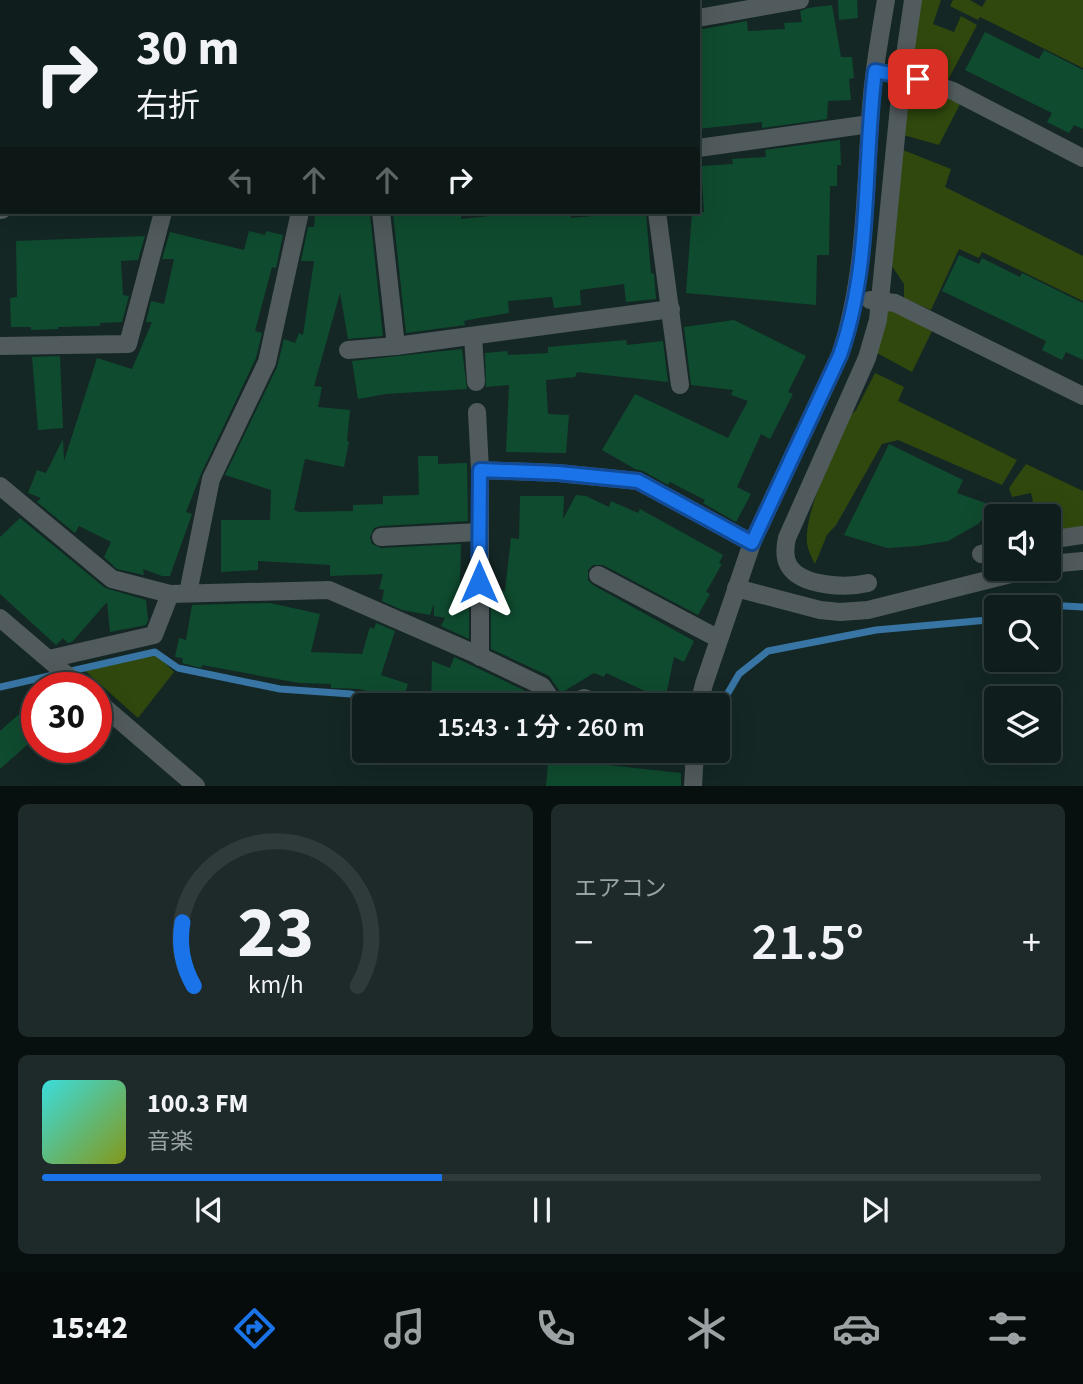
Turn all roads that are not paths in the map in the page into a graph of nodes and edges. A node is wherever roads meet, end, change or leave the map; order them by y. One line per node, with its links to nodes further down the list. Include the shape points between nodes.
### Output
1 (800, 0): 4 (street)
2 (886, 0): 5 (street)
3 (913, 0): 6 (street)
4 (700, 18)
5 (875, 71): 6 (street); 7 (street)
6 (902, 76): 9 (street, via 953,91); 15 (street)
7 (870, 124): 8 (street); 14 (street)
8 (700, 148)
9 (1083, 158)
10 (162, 214): 18 (street, via 128,344)
11 (300, 214): 38 (street, via 267,362 211,479)
12 (381, 214): 19 (street)
13 (657, 214): 16 (street)
14 (856, 298): 15 (street); 31 (street, via 840,355)
15 (881, 301): 23 (street, via 895,303); 36 (street, via 867,358 785,551 788,565 799,577 824,584)
16 (671, 309): 17 (street); 22 (street)
17 (473, 336): 19 (street); 21 (street)
18 (0, 346)
19 (396, 346): 20 (street)
20 (348, 349)
21 (477, 382)
22 (680, 385)
23 (1083, 396)
24 (477, 412): 25 (street)
25 (480, 470): 27 (street); 31 (street, via 638,481)
26 (0, 486): 38 (street, via 112,579)
27 (479, 532): 29 (street); 41 (street)
28 (1083, 535): 30 (street)
29 (381, 537)
30 (1061, 538)
31 (752, 543): 37 (street)
32 (1083, 561): 33 (street)
33 (1061, 563)
34 (598, 575): 40 (street)
35 (984, 581): 37 (street, via 868,610 840,612)
36 (868, 583)
37 (736, 588): 40 (street)
38 (179, 593): 41 (street, via 329,590); 42 (street, via 154,635)
39 (0, 618): 42 (street)
40 (719, 639): 45 (street)
41 (480, 657): 44 (street)
42 (49, 659): 43 (street)
43 (64, 672)
44 (546, 693)
45 (703, 693)
46 (112, 714): 48 (street)
47 (694, 763): 49 (street)
48 (196, 786)
49 (693, 786)

